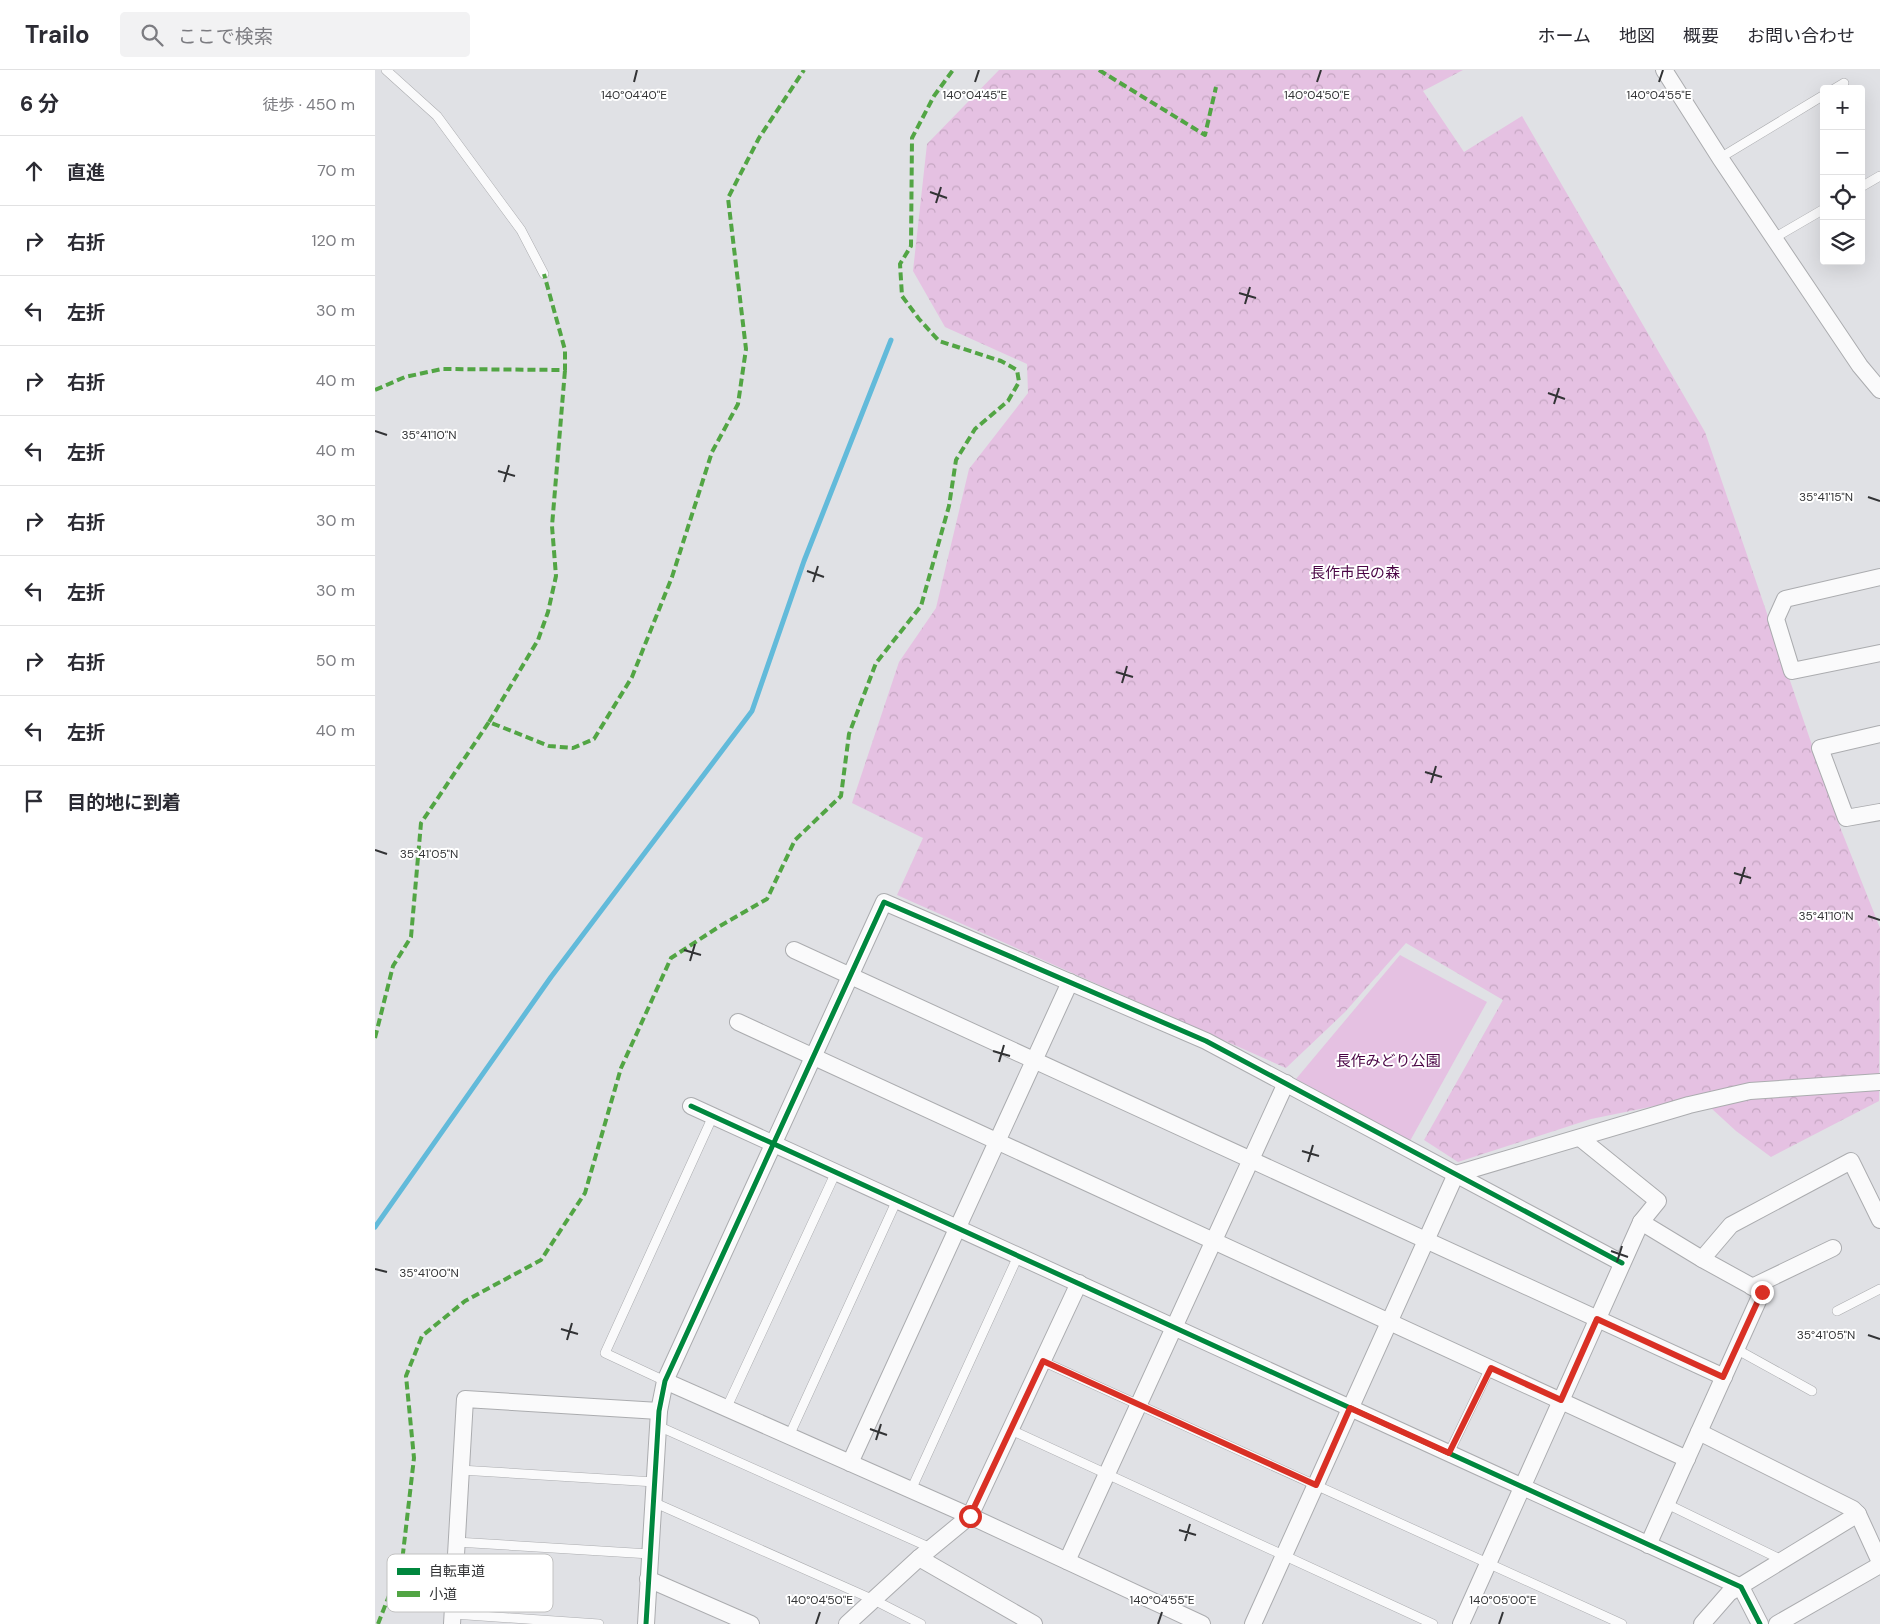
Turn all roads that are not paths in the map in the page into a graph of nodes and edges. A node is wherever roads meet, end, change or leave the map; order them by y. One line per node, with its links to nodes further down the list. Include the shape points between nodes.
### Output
1 (386, 70): 11 (lane, via 437,116 521,230)
2 (1664, 70): 6 (street)
3 (1844, 83): 4 (lane)
4 (1841, 85)
5 (1820, 97): 6 (lane)
6 (1720, 158): 10 (street)
7 (1880, 176): 8 (lane)
8 (1865, 185)
9 (1820, 211): 10 (lane)
10 (1774, 238): 12 (street)
11 (544, 274)
12 (1880, 390)
13 (1880, 577): 14 (street, via 1785,599 1777,619 1792,671)
14 (1880, 654)
15 (1880, 734): 16 (street, via 1820,748 1846,818)
16 (1880, 812)
17 (794, 950): 18 (street)
18 (850, 976): 19 (street, via 884,902); 21 (street); 22 (street)
19 (1070, 982): 22 (street); 24 (street, via 1206,1041)
20 (738, 1022): 21 (street)
21 (813, 1057): 28 (street); 29 (street)
22 (1034, 1060): 28 (street); 30 (street)
23 (1880, 1082): 27 (street, via 1750,1091 1689,1105)
24 (1286, 1083): 30 (street); 32 (street)
25 (691, 1106): 26 (street)
26 (713, 1116): 29 (street); 54 (lane, via 605,1354)
27 (1580, 1138): 32 (street); 35 (street, via 1658,1200)
28 (997, 1141): 36 (street); 38 (street)
29 (774, 1144): 31 (street); 54 (street)
30 (1251, 1160): 37 (street); 38 (street)
31 (836, 1172): 33 (street); 59 (lane)
32 (1456, 1174): 37 (street); 42 (street)
33 (897, 1200): 36 (street); 63 (lane)
34 (1880, 1220): 41 (street, via 1851,1161 1731,1225)
35 (1641, 1222): 41 (street); 42 (street)
36 (957, 1228): 40 (street); 66 (street)
37 (1426, 1240): 47 (street); 48 (street)
38 (1214, 1241): 48 (street); 49 (street)
39 (1833, 1248): 44 (street)
40 (1018, 1256): 43 (street); 72 (lane)
41 (1702, 1259): 44 (street)
42 (1622, 1263): 47 (street)
43 (1079, 1283): 49 (street); 51 (street)
44 (1752, 1287): 50 (street, via 1762,1292)
45 (1880, 1289): 46 (lane)
46 (1837, 1310)
47 (1597, 1319): 53 (street); 56 (street)
48 (1389, 1322): 52 (street); 58 (street)
49 (1175, 1328): 57 (street); 58 (street)
50 (1736, 1349): 53 (street); 55 (lane)
51 (1043, 1361): 57 (lane); 61 (street)
52 (1491, 1368): 56 (street); 64 (lane)
53 (1723, 1377): 62 (street)
54 (665, 1382): 59 (street); 60 (street)
55 (1812, 1391)
56 (1561, 1400): 65 (street); 71 (street)
57 (1139, 1405): 68 (street); 70 (lane)
58 (1350, 1408): 64 (street); 70 (street)
59 (726, 1409): 63 (street)
60 (659, 1419): 67 (street, via 465,1400); 69 (street); 79 (lane)
61 (1011, 1430): 68 (lane); 76 (street)
62 (1699, 1432): 65 (street); 75 (street)
63 (789, 1436): 66 (street)
64 (1449, 1453): 71 (street)
65 (1687, 1459): 74 (street)
66 (850, 1463): 72 (street)
67 (460, 1470): 69 (lane); 77 (street)
68 (1107, 1474): 82 (lane); 83 (street)
69 (655, 1482): 73 (street)
70 (1316, 1485): 82 (street); 85 (lane)
71 (1522, 1487): 78 (street); 85 (street)
72 (911, 1490): 76 (street)
73 (653, 1502): 81 (street); 89 (lane)
74 (1667, 1504): 78 (street); 84 (lane)
75 (1858, 1514): 84 (street); 86 (street)
76 (970, 1516): 79 (street); 83 (street)
77 (456, 1542): 80 (street); 81 (lane)
78 (1648, 1545): 88 (street)
79 (925, 1553): 89 (street); 96 (street)
80 (455, 1554)
81 (650, 1554): 87 (street)
82 (1284, 1556): 98 (street); 99 (lane)
83 (1067, 1561): 97 (street)
84 (1784, 1561): 88 (street)
85 (1488, 1563): 100 (street); 101 (lane)
86 (1880, 1564): 104 (street)
87 (649, 1579): 92 (street); 93 (street)
88 (1741, 1587): 102 (street, via 1729,1594); 103 (street)
89 (873, 1600): 94 (street); 95 (lane)
90 (452, 1619): 91 (lane)
91 (599, 1624)
92 (646, 1624)
93 (751, 1624)
94 (847, 1624)
95 (921, 1624)
96 (1034, 1624)
97 (1203, 1624)
98 (1253, 1624)
99 (1433, 1624)
100 (1461, 1624)
101 (1622, 1624)
102 (1702, 1624)
103 (1760, 1624)
104 (1777, 1624)

